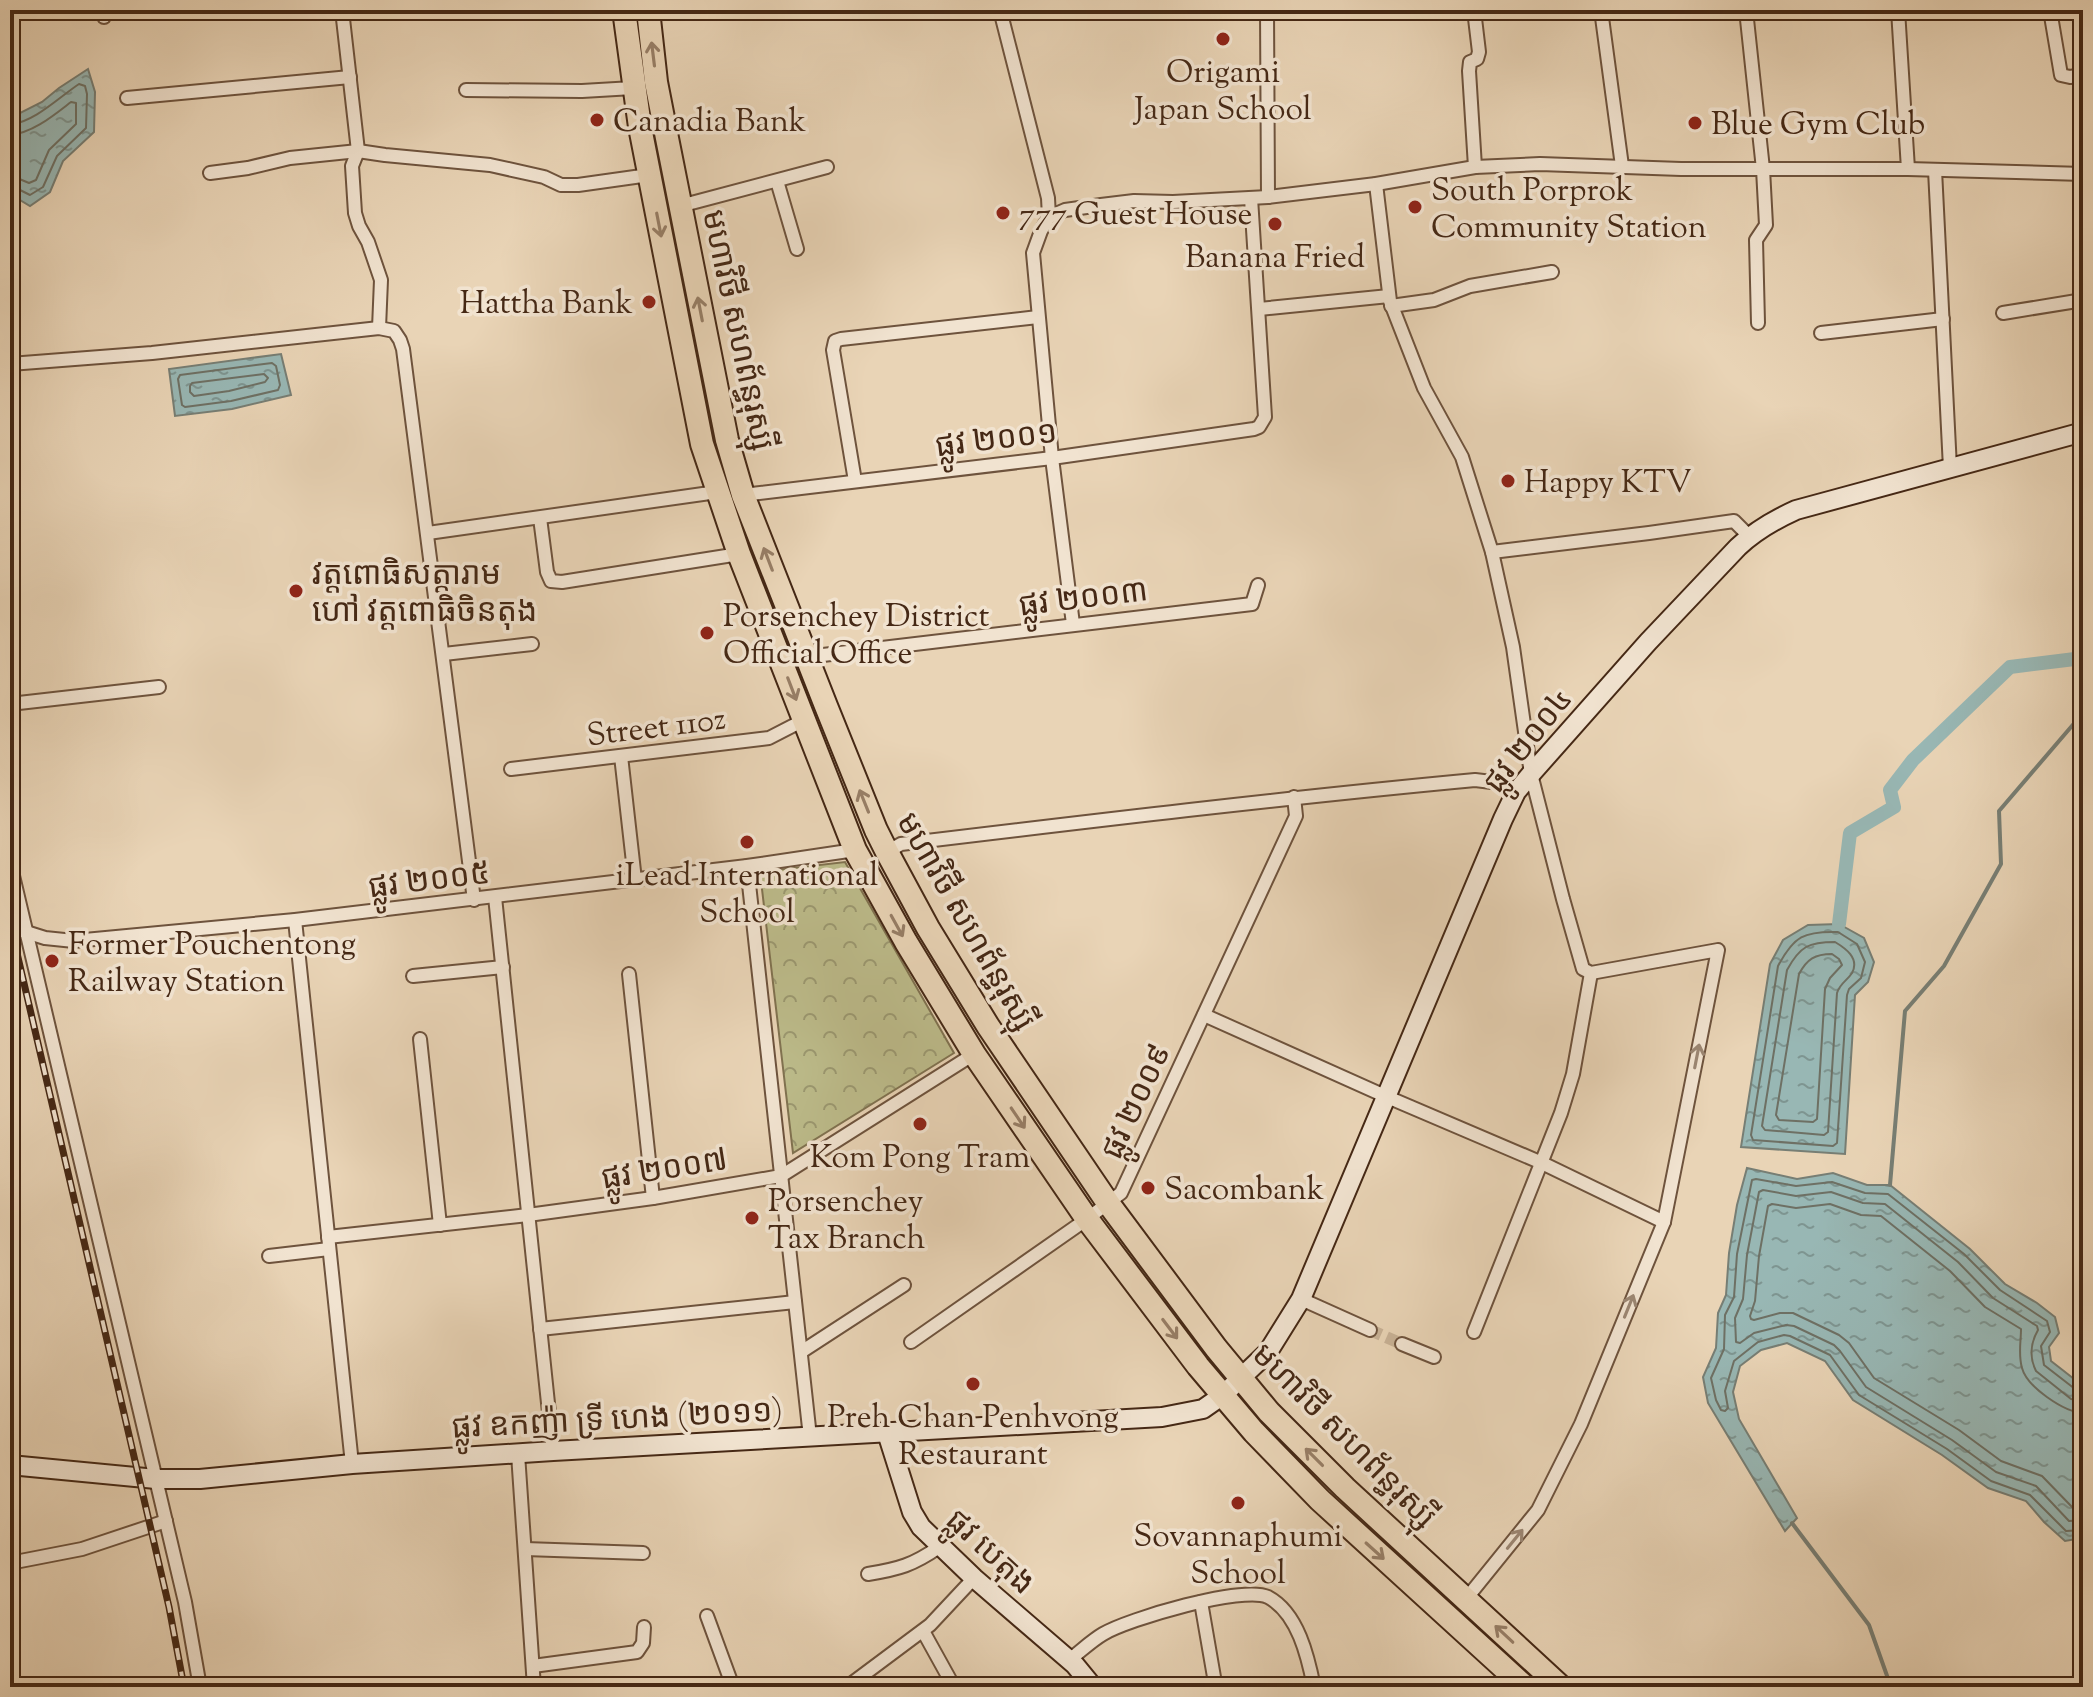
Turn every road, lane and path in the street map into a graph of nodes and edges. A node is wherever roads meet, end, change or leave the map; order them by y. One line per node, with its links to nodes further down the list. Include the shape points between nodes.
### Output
1 (342, 10): 13 (street)
2 (624, 10): 14 (highway, មហាវិថី សហព័ន្ធរុស្ស៊ី)
3 (672, 10): 11 (street)
4 (1000, 10): 34 (street)
5 (1267, 10): 31 (street)
6 (1474, 10): 22 (street, via 1479,52 1469,71)
7 (1601, 10): 20 (street)
8 (1746, 10): 23 (street)
9 (1898, 10): 24 (street)
10 (2050, 10): 12 (street, via 2061,75)
11 (648, 13): 17 (highway, មហាវិថី សហព័ន្ធរុស្ស៊ី, one-way to 11)
12 (2083, 75)
13 (350, 77): 16 (street); 19 (street)
14 (633, 88): 15 (street); 18 (highway, មហាវិថី សហព័ន្ធរុស្ស៊ី)
15 (466, 90)
16 (127, 98)
17 (664, 123): 18 (highway); 33 (highway, មហាវិថី សហព័ន្ធរុស្ស៊ី)
18 (640, 127): 28 (highway, មហាវិថី សហព័ន្ធរុស្ស៊ី)
19 (358, 151): 26 (street); 28 (street, via 490,165 561,185); 44 (street, via 352,166 355,213 381,280)
20 (1622, 166): 22 (street); 23 (street)
21 (827, 167): 29 (street)
22 (1475, 167): 30 (street)
23 (1763, 169): 24 (street); 43 (street, via 1766,225 1756,240)
24 (1908, 169): 25 (street)
25 (1935, 170): 27 (street); 42 (street)
26 (210, 173)
27 (2083, 174)
28 (649, 175): 51 (highway, មហាវិថី សហព័ន្ធរុស្ស៊ី, one-way to 51, via 702,444)
29 (777, 181): 33 (street); 35 (street)
30 (1376, 184): 31 (street); 38 (street)
31 (1268, 197): 32 (street)
32 (1251, 198): 34 (street, via 1134,201); 39 (street)
33 (680, 206): 52 (highway, មហាវិថី សហព័ន្ធរុស្ស៊ី, one-way to 33)
34 (1049, 217): 41 (street, via 1033,253)
35 (797, 249)
36 (1552, 272): 38 (street, via 1470,286 1434,300)
37 (2083, 300): 40 (street)
38 (1390, 301): 39 (street); 56 (street, via 1424,388 1462,457)
39 (1259, 309): 48 (street, ផ្លូវ ២០០១, via 1265,417 1259,427)
40 (2003, 313)
41 (1038, 317): 48 (street); 50 (street, via 835,341)
42 (1943, 319): 45 (street); 49 (street)
43 (1758, 323)
44 (379, 328): 46 (street); 54 (street, via 394,331 403,349)
45 (1821, 333)
46 (10, 364)
47 (2083, 432): 49 (main road, ផ្លូវ ២០០៤)
48 (1052, 458): 50 (street, ផ្លូវ ២០០១); 59 (street)
49 (1950, 468): 55 (main road, ផ្លូវ ២០០៤, via 1796,510)
50 (855, 481): 52 (street, ផ្លូវ ២០០១)
51 (717, 492): 53 (street); 57 (highway, មហាវិថី សហព័ន្ធរុស្ស៊ី)
52 (743, 495): 62 (highway, មហាវិថី សហព័ន្ធរុស្ស៊ី, one-way to 52)
53 (540, 518): 54 (street); 57 (street, via 551,581)
54 (428, 533): 61 (street)
55 (1749, 536): 56 (street, via 1734,521); 68 (main road, ផ្លូវ ២០០៤)
56 (1492, 552): 68 (street, via 1513,647)
57 (739, 554): 65 (highway, មហាវិថី សហព័ន្ធរុស្ស៊ី, one-way to 65)
58 (1258, 585): 59 (street, ផ្លូវ ២០០៣, via 1252,604)
59 (1073, 624): 62 (street, ផ្លូវ ២០០៣)
60 (532, 644): 61 (street)
61 (444, 654): 77 (street)
62 (806, 657): 72 (highway, មហាវិថី សហព័ន្ធរុស្ស៊ី, one-way to 62)
63 (159, 687): 64 (street)
64 (10, 704)
65 (804, 720): 66 (street, Street 110z, via 769,738); 71 (highway, មហាវិថី សហព័ន្ធរុស្ស៊ី)
66 (621, 756): 67 (street, Street 110z); 75 (street)
67 (511, 769)
68 (1531, 774): 69 (main road, ផ្លូវ ២០០៤); 82 (street, via 1583,969)
69 (1516, 792): 70 (street, via 1500,783 1475,780); 88 (main road, ផ្លូវ ២០០៤)
70 (1294, 797): 72 (street, via 901,844); 85 (street, ផ្លូវ ២០០៩, via 1296,816)
71 (855, 850): 74 (street, ផ្លូវ ២០០៥); 87 (highway, មហាវិថី សហព័ន្ធរុស្ស៊ី, one-way to 87)
72 (887, 852): 92 (highway, មហាវិថី សហព័ន្ធរុស្ស៊ី, via 988,1026)
73 (10, 863): 80 (street)
74 (747, 866): 75 (street, ផ្លូវ ២០០៥); 90 (street)
75 (635, 880): 76 (street, ផ្លូវ ២០០៥)
76 (495, 897): 77 (street, ផ្លូវ ២០០៥); 81 (street)
77 (474, 900): 78 (street, ផ្លូវ ២០០៥)
78 (295, 920): 80 (street, ផ្លូវ ២០០៥, via 74,941); 97 (street)
79 (10, 927): 80 (street, ផ្លូវ ២០០៥)
80 (26, 933): 117 (street)
81 (503, 967): 84 (street); 93 (street)
82 (1591, 973): 89 (street, via 1573,1074); 95 (street, one-way to 82, via 1718,950)
83 (629, 974): 91 (street)
84 (413, 976)
85 (1204, 1015): 88 (street); 92 (street, ផ្លូវ ២០០៩, via 1121,1193)
86 (420, 1039): 96 (street)
87 (974, 1054): 90 (street, ផ្លូវ ២០០៧); 94 (highway, មហាវិថី សហព័ន្ធរុស្ស៊ី, one-way to 94)
88 (1385, 1096): 89 (street); 100 (main road, ផ្លូវ ២០០៤)
89 (1542, 1163): 95 (street); 104 (street)
90 (781, 1176): 91 (street, ផ្លូវ ២០០៧); 101 (street)
91 (653, 1198): 93 (street, ផ្លូវ ២០០៧)
92 (1108, 1203): 94 (street, ផ្លូវ ២០០៩); 109 (highway, មហាវិថី សហព័ន្ធរុស្ស៊ី)
93 (528, 1215): 96 (street, ផ្លូវ ២០០៧); 102 (street)
94 (1087, 1219): 105 (street, ផ្លូវ ២០០៩); 110 (highway, មហាវិថី សហព័ន្ធរុស្ស៊ី, one-way to 110)
95 (1664, 1222): 125 (street, one-way to 95, via 1538,1510 1581,1424)
96 (440, 1225): 97 (street, ផ្លូវ ២០០៧)
97 (328, 1243): 98 (street, ផ្លូវ ២០០៧); 115 (street)
98 (269, 1256)
99 (904, 1285): 107 (street)
100 (1301, 1299): 103 (street); 109 (main road, ផ្លូវ ២០០៤, via 1268,1352)
101 (795, 1302): 102 (street); 107 (street)
102 (540, 1329): 113 (street)
103 (1370, 1330)
104 (1474, 1332)
105 (911, 1342)
106 (1402, 1344): 108 (street)
107 (801, 1352): 112 (street)
108 (1434, 1357)
109 (1241, 1379): 110 (main road, ផ្លូវ ២០០៤); 125 (highway, មហាវិថី សហព័ន្ធរុស្ស៊ី, one-way to 109, via 1345,1488)
110 (1223, 1395): 111 (main road, ផ្លូវ ឧកញ៉ា ទ្រី ហេង (២០១១), via 1203,1409 1162,1417); 140 (highway, មហាវិថី សហព័ន្ធរុស្ស៊ី, one-way to 140, via 1320,1500)
111 (887, 1433): 112 (main road, ផ្លូវ ឧកញ៉ា ទ្រី ហេង (២០១១)); 119 (main road, ផ្លូវ បេតុង, via 912,1512)
112 (810, 1437): 113 (main road, ផ្លូវ ឧកញ៉ា ទ្រី ហេង (២០១១))
113 (553, 1451): 114 (main road, ផ្លូវ ឧកញ៉ា ទ្រី ហេង (២០១១))
114 (518, 1454): 115 (main road, ផ្លូវ ឧកញ៉ា ទ្រី ហេង (២០១១)); 120 (street)
115 (352, 1464): 117 (main road, ផ្លូវ ឧកញ៉ា ទ្រី ហេង (២០១១))
116 (10, 1465): 117 (main road, ផ្លូវ ឧកញ៉ា ទ្រី ហេង (២០១១))
117 (156, 1479): 118 (street)
118 (166, 1521): 122 (street, via 82,1549); 133 (street)
119 (939, 1547): 123 (street, via 911,1564); 124 (main road, ផ្លូវ បេតុង)
120 (525, 1549): 121 (street); 131 (street)
121 (643, 1553)
122 (10, 1563)
123 (868, 1574)
124 (974, 1578): 129 (street); 130 (main road, ផ្លូវ បេតុង)
125 (1466, 1599): 141 (highway, មហាវិថី សហព័ន្ធរុស្ស៊ី, one-way to 125)
126 (1201, 1602): 130 (street, via 1137,1619 1103,1634); 132 (street); 139 (street, via 1266,1596 1290,1616 1308,1656)
127 (707, 1616): 135 (street)
128 (644, 1627): 131 (street, via 637,1652)
129 (923, 1631): 136 (street); 137 (street)
130 (1069, 1660): 138 (main road, ផ្លូវ បេតុង)
131 (533, 1666): 134 (street)
132 (1214, 1677)
133 (200, 1687)
134 (534, 1687)
135 (733, 1687)
136 (847, 1687)
137 (954, 1687)
138 (1093, 1687)
139 (1314, 1687)
140 (1525, 1687)
141 (1561, 1687)

